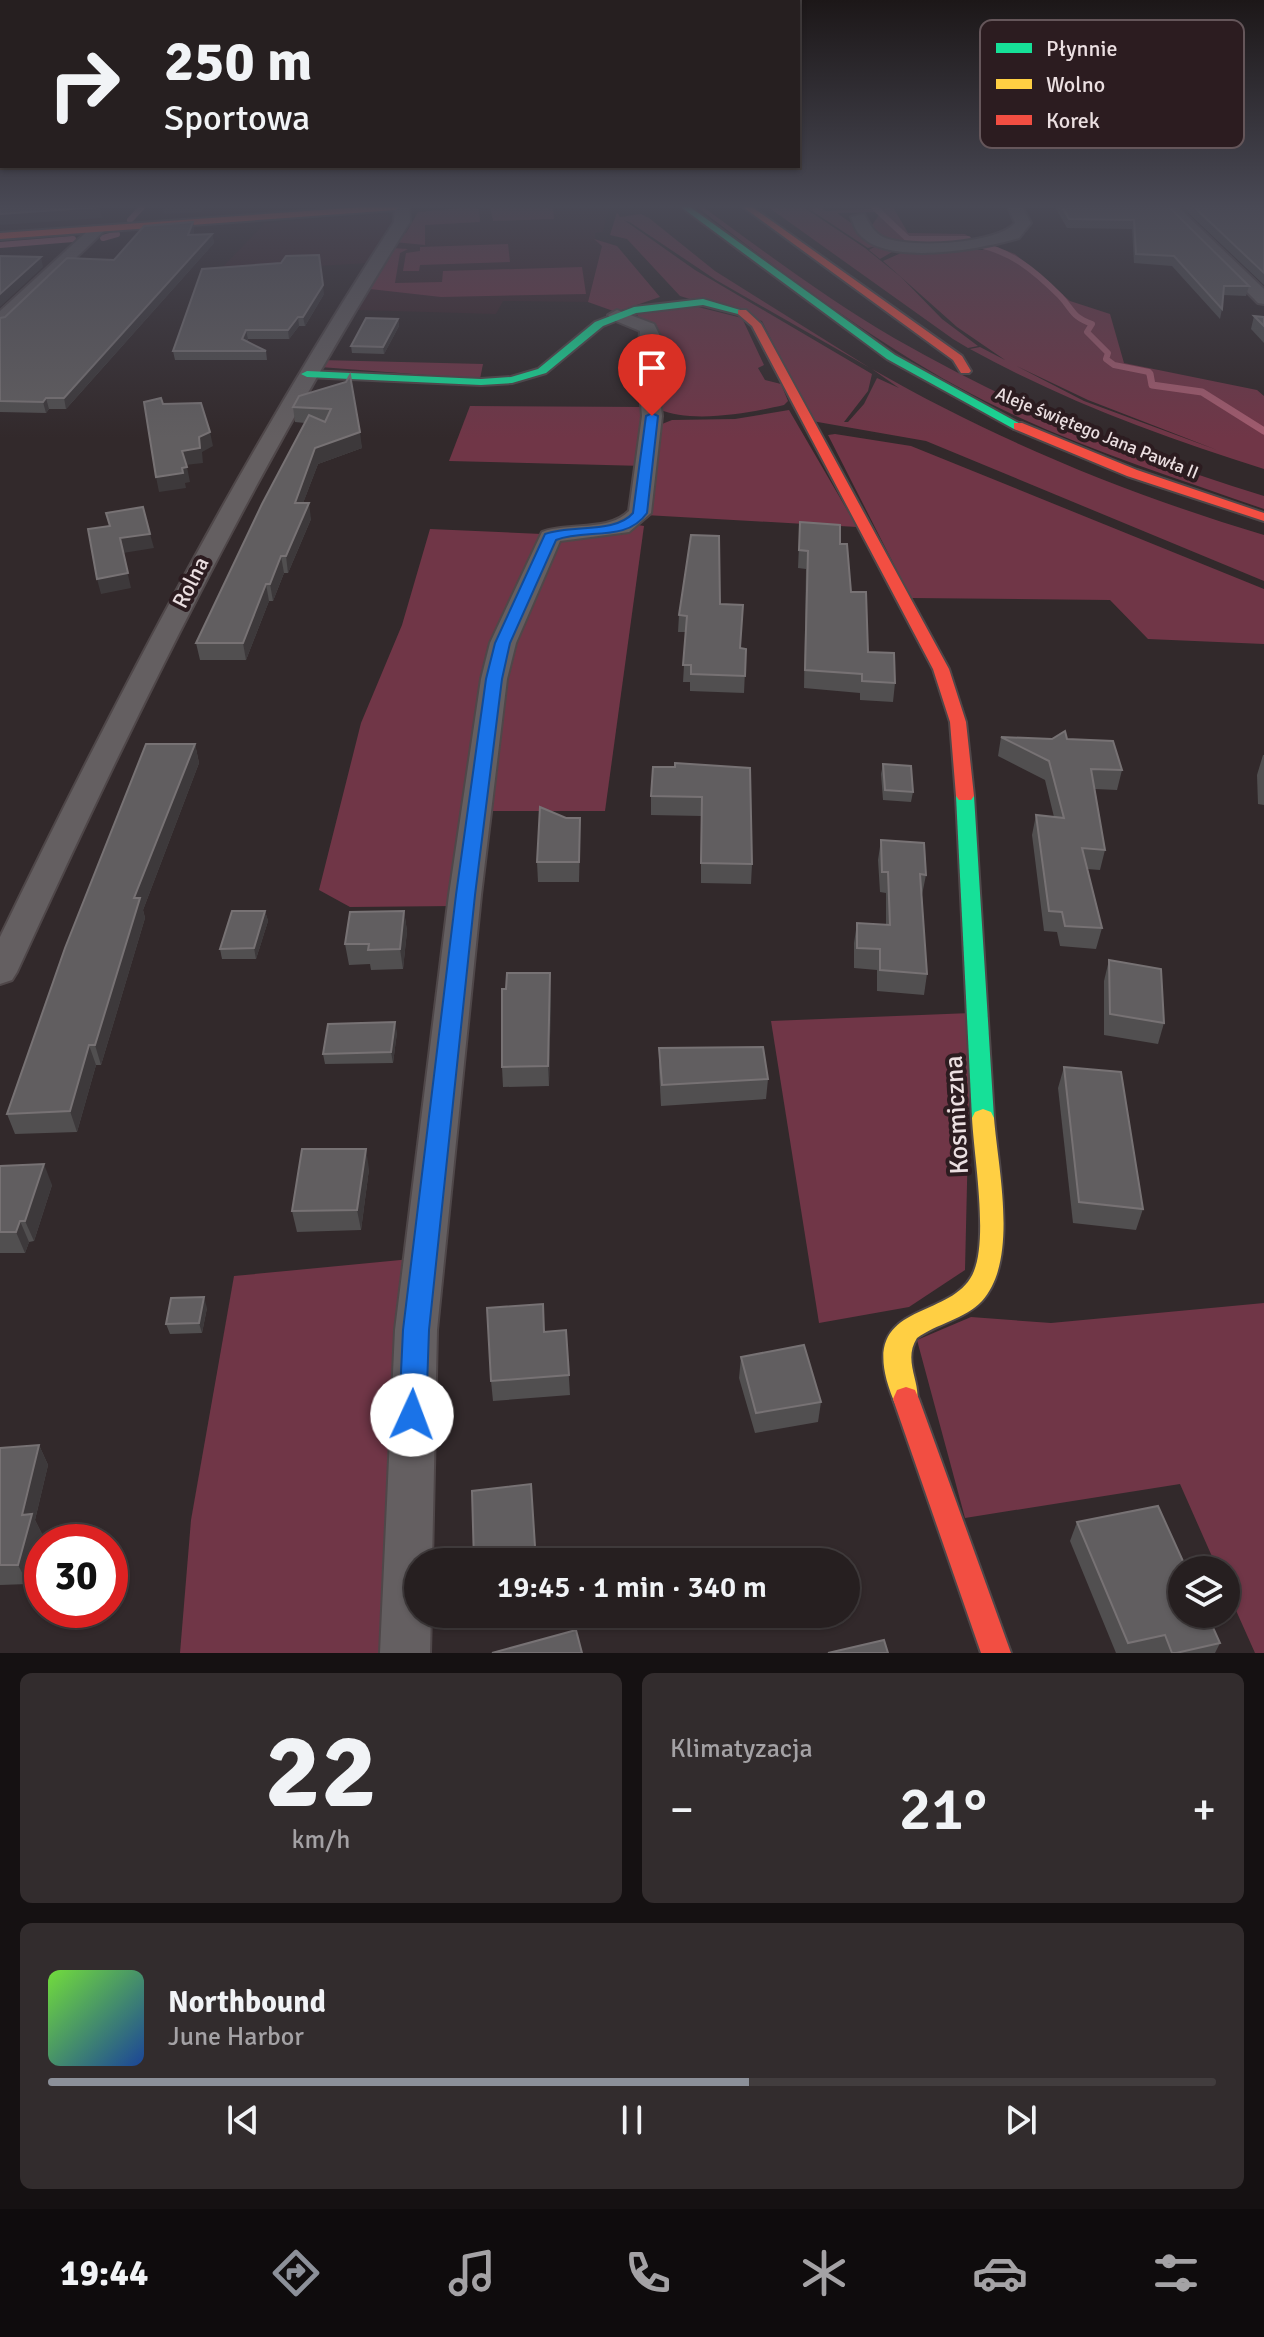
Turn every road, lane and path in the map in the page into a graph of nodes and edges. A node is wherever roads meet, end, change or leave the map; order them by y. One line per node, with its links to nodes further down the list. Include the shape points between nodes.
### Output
1 (39, 284): 10 (street)
2 (363, 284): 12 (street, Rolna)
3 (791, 284): 11 (main road, Aleje świętego Jana Pawła II)
4 (827, 284): 5 (main road, via 972,374 958,358)
5 (855, 284)
6 (1249, 284): 8 (street)
7 (777, 297): 11 (main road)
8 (1264, 299)
9 (617, 315): 12 (main road, Kosmiczna, via 585,334 547,368 521,378 481,382); 15 (street, via 648,328 651,336 647,365 652,416 640,513 619,528 565,531 550,537 509,626 494,679 416,1330); 16 (main road, Kosmiczna, via 651,304 688,302 729,307 752,319 941,669 958,722 990,1258 982,1282 964,1298 908,1327 896,1346 895,1369)
10 (0, 321)
11 (889, 356): 13 (main road, Aleje świętego Jana Pawła II, via 1033,432)
12 (307, 374): 14 (street, Rolna, via 157,645)
13 (1264, 517)
14 (0, 972)
15 (405, 1653)
16 (996, 1653)

